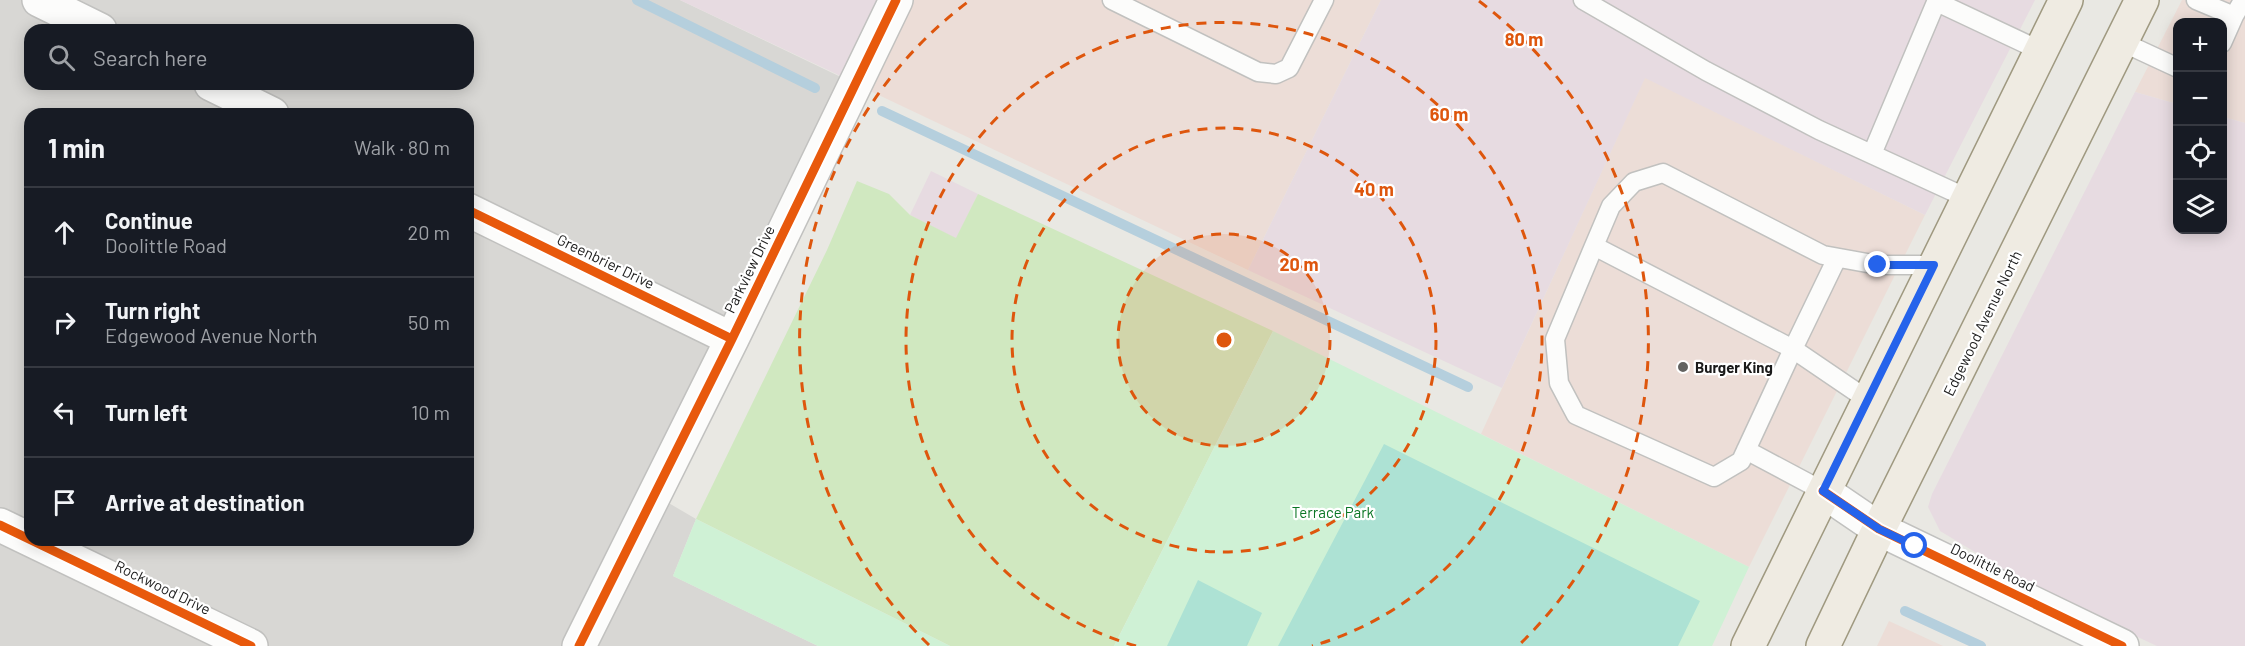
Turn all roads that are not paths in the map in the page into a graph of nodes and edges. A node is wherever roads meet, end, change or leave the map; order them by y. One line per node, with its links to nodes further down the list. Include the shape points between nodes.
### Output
1 (39, 0): 11 (street)
2 (896, 0): 24 (street, Parkview Drive)
3 (1112, 0): 4 (lane, via 1258,72 1276,74 1289,68)
4 (1324, 0)
5 (1583, 0): 18 (lane, via 1706,71)
6 (2066, 0): 14 (main road)
7 (2142, 0): 13 (main road, Edgewood Avenue North)
8 (2196, 0): 10 (lane)
9 (1937, 1): 14 (lane); 18 (lane)
10 (2240, 9): 12 (lane)
11 (88, 24)
12 (2227, 35)
13 (2122, 42): 15 (lane); 30 (main road, Edgewood Avenue North)
14 (2041, 51): 19 (main road)
15 (2173, 66)
16 (223, 90): 17 (street)
17 (260, 108)
18 (1872, 154): 19 (lane)
19 (1967, 198): 23 (main road)
20 (474, 213): 24 (street, Greenbrier Drive)
21 (1594, 246): 22 (lane, via 1611,206 1634,182 1663,173 1823,255); 25 (lane); 27 (lane, via 1555,339 1559,383 1576,415 1714,477 1741,461)
22 (1837, 258): 23 (lane, via 1878,265); 25 (lane)
23 (1934, 265): 26 (main road)
24 (732, 339): 34 (street, Parkview Drive)
25 (1793, 349): 26 (lane); 27 (lane)
26 (1868, 400): 28 (main road)
27 (1746, 450): 28 (lane)
28 (1823, 491): 30 (street, Doolittle Road); 35 (main road)
29 (0, 525): 31 (street, Rockwood Drive)
30 (1879, 529): 36 (main road, Edgewood Avenue North); 37 (street, Doolittle Road)
31 (24, 537)
32 (44, 546): 33 (street, Rockwood Drive)
33 (251, 646)
34 (579, 646)
35 (1748, 646)
36 (1823, 646)
37 (2122, 646)

